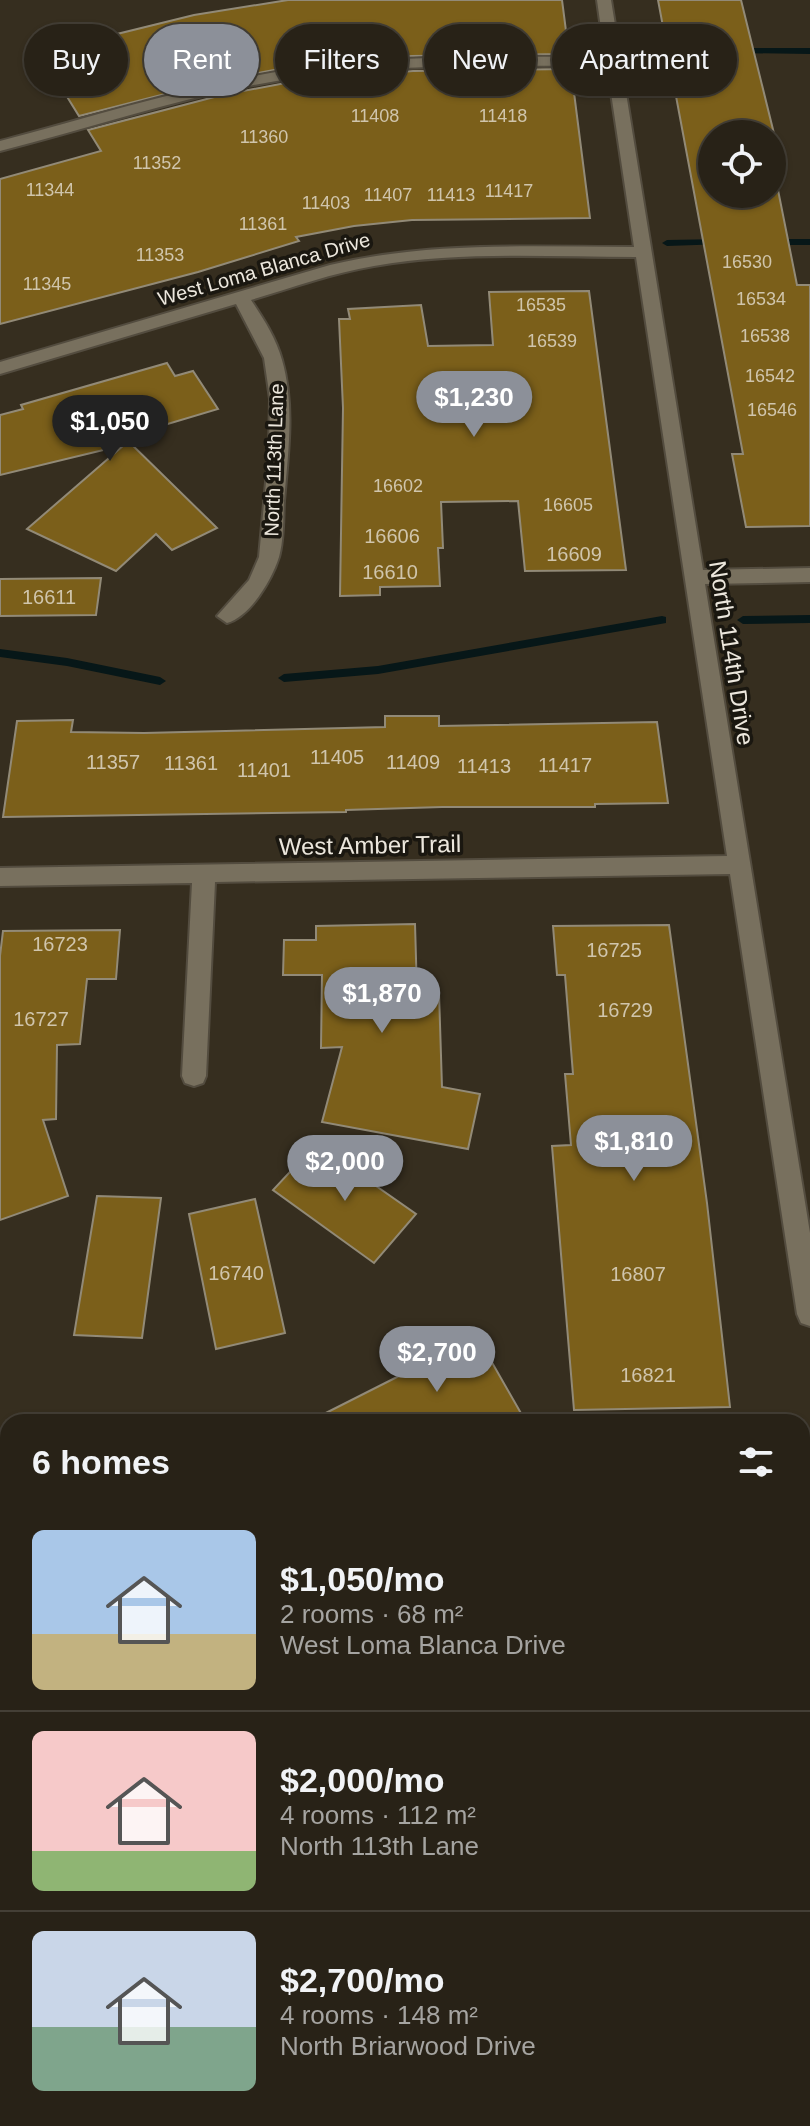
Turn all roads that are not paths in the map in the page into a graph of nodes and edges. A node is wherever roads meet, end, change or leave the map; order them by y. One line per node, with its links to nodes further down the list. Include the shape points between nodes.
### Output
1 (604, 0): 2 (street, North 114th Drive)
2 (608, 24)
3 (552, 62): 5 (street, via 408,64 294,74 218,88)
4 (619, 96): 6 (street, North 114th Drive)
5 (0, 146)
6 (643, 252): 7 (street, West Loma Blanca Drive, via 406,255 359,263); 10 (street, North 114th Drive)
7 (241, 298): 8 (street, West Loma Blanca Drive); 11 (street, North 113th Lane, via 274,361 279,399 272,546 258,584)
8 (0, 368)
9 (810, 575): 10 (street)
10 (694, 577): 12 (street, North 114th Drive)
11 (227, 616)
12 (740, 865): 13 (street, West Amber Trail); 16 (street, North 114th Drive)
13 (204, 874): 14 (street, West Amber Trail); 15 (street)
14 (0, 877)
15 (194, 1076)
16 (810, 1314)

